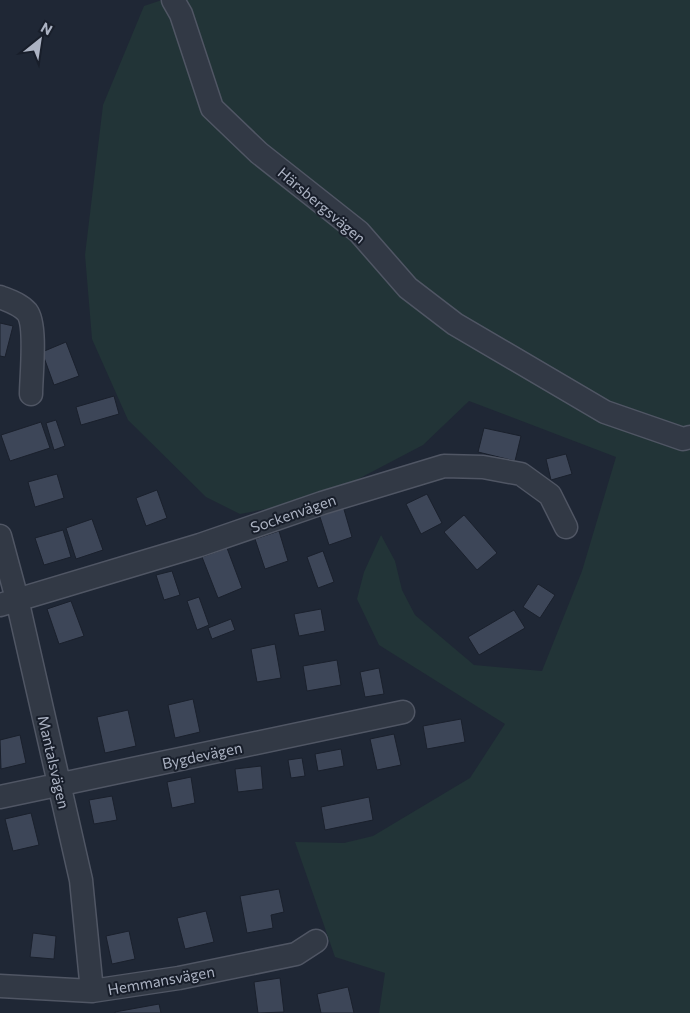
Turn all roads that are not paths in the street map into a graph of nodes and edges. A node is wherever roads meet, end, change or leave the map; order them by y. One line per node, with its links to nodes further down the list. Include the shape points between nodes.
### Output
1 (173, 0): 4 (street, Härsbergsvägen, via 181,14 212,108 259,153 359,232 408,288 455,324 605,412 683,439)
2 (0, 297): 3 (street, via 18,304 28,314 32,330)
3 (31, 394)
4 (690, 437)
5 (566, 527): 7 (street, Sockenvägen, via 550,495 521,474 483,467 444,466 200,545)
6 (0, 536): 7 (street, Mantalsvägen)
7 (9, 602): 9 (street, Mantalsvägen)
8 (403, 712): 9 (street, Bygdevägen)
9 (59, 784): 10 (street, Bygdevägen); 13 (street, Mantalsvägen, via 81,880)
10 (0, 797)
11 (316, 941): 13 (street, Hemmansvägen, via 296,954 178,978)
12 (0, 986): 13 (street, Hemmansvägen)
13 (92, 991)

